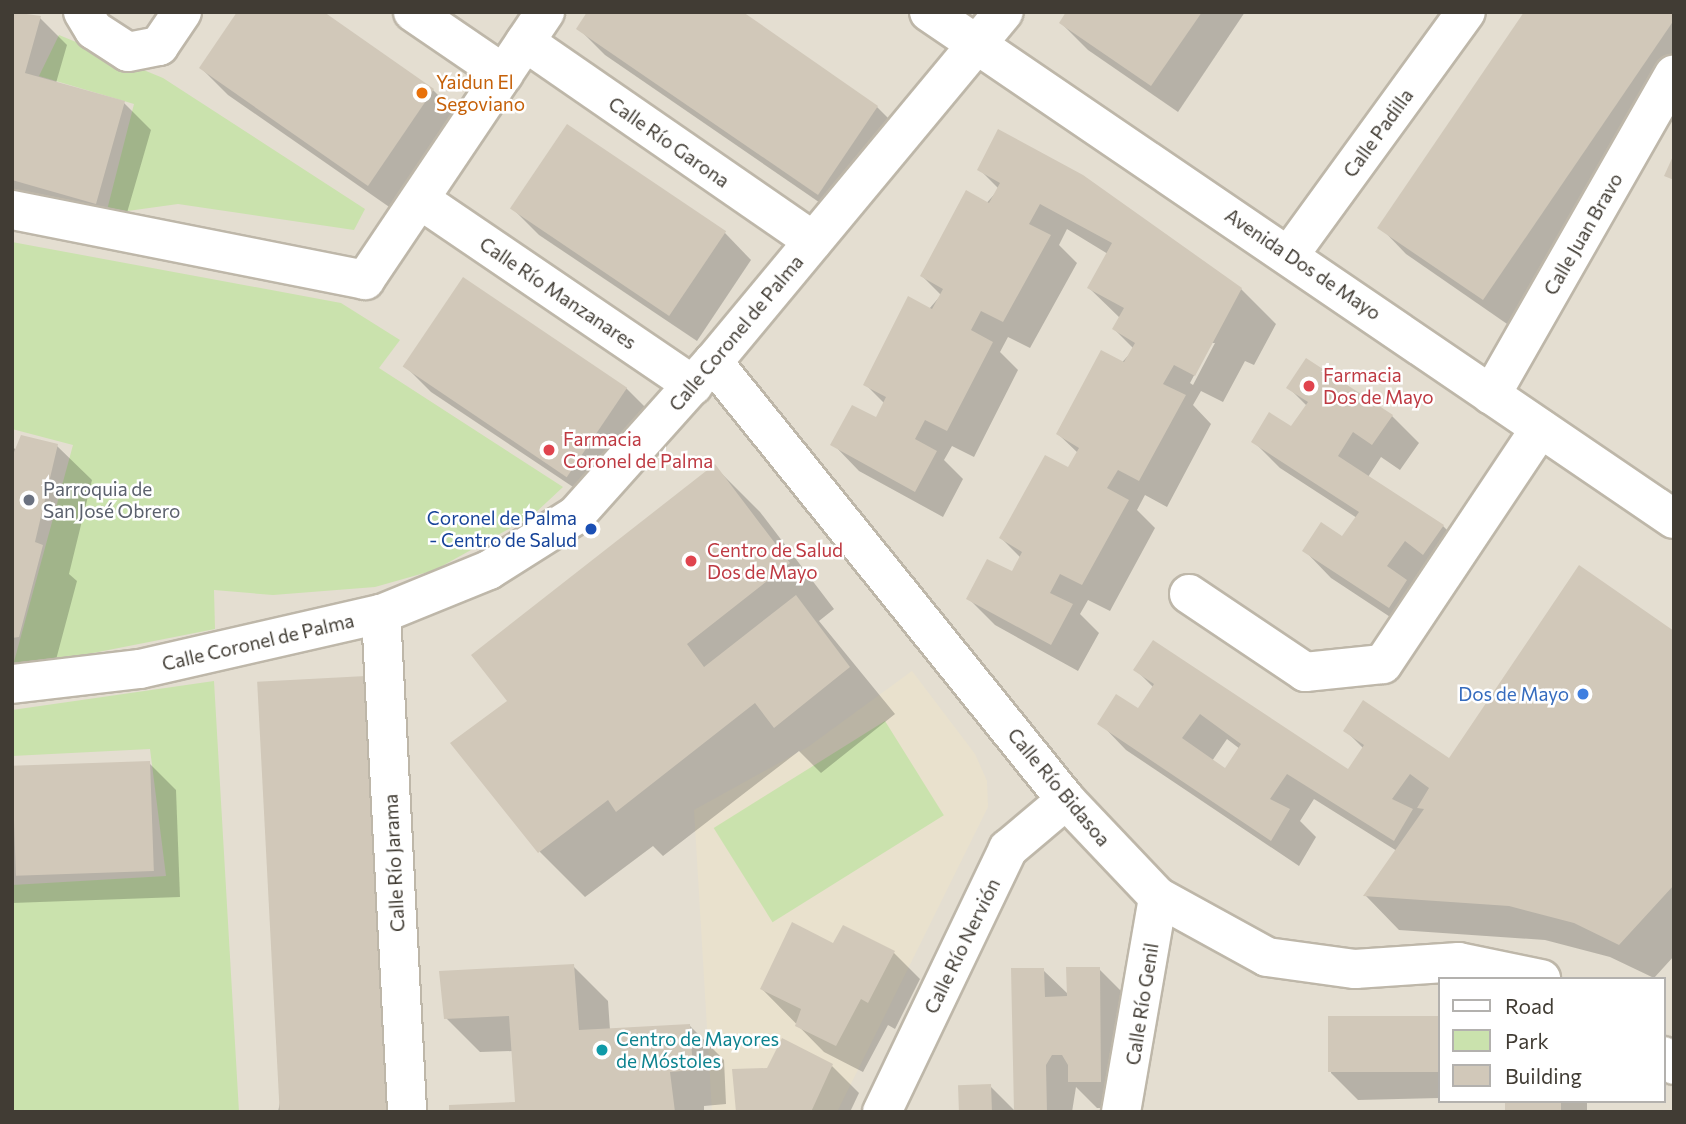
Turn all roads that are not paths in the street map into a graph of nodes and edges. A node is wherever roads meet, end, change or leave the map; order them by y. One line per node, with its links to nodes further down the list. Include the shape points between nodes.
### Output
1 (83, 12): 2 (street, via 94,30 128,52 159,46)
2 (182, 12)
3 (413, 12): 9 (street)
4 (929, 12): 8 (street, Avenida Dos de Mayo)
5 (1004, 12): 8 (street, Calle Coronel de Palma)
6 (1466, 12): 14 (street, Calle Padilla)
7 (535, 27): 9 (street); 13 (street, Calle Río Garona)
8 (980, 47): 13 (street, Calle Coronel de Palma); 14 (street, Avenida Dos de Mayo)
9 (504, 74): 11 (street)
10 (1674, 74): 16 (street, Calle Juan Bravo)
11 (422, 201): 12 (street, via 365,281); 15 (street, Calle Río Manzanares)
12 (12, 210)
13 (813, 241): 15 (street, Calle Coronel de Palma)
14 (1290, 254): 16 (street, Avenida Dos de Mayo)
15 (703, 373): 20 (street, Calle Coronel de Palma, via 576,514 489,570); 22 (street, Calle Río Bidasoa)
16 (1491, 395): 17 (street, Avenida Dos de Mayo)
17 (1540, 429): 18 (street, Avenida Dos de Mayo); 19 (street, via 1383,664 1305,672)
18 (1674, 519)
19 (1189, 594)
20 (382, 614): 21 (street, Calle Coronel de Palma, via 140,669); 25 (street, Calle Río Jarama)
21 (12, 684)
22 (1066, 800): 23 (street, Calle Río Bidasoa); 26 (street, Calle Río Nervión, via 1008,849)
23 (1158, 897): 24 (street, Calle Río Bidasoa, via 1267,957 1356,969 1459,962); 27 (street, Calle Río Genil)
24 (1531, 977)
25 (407, 1112)
26 (882, 1112)
27 (1122, 1112)

